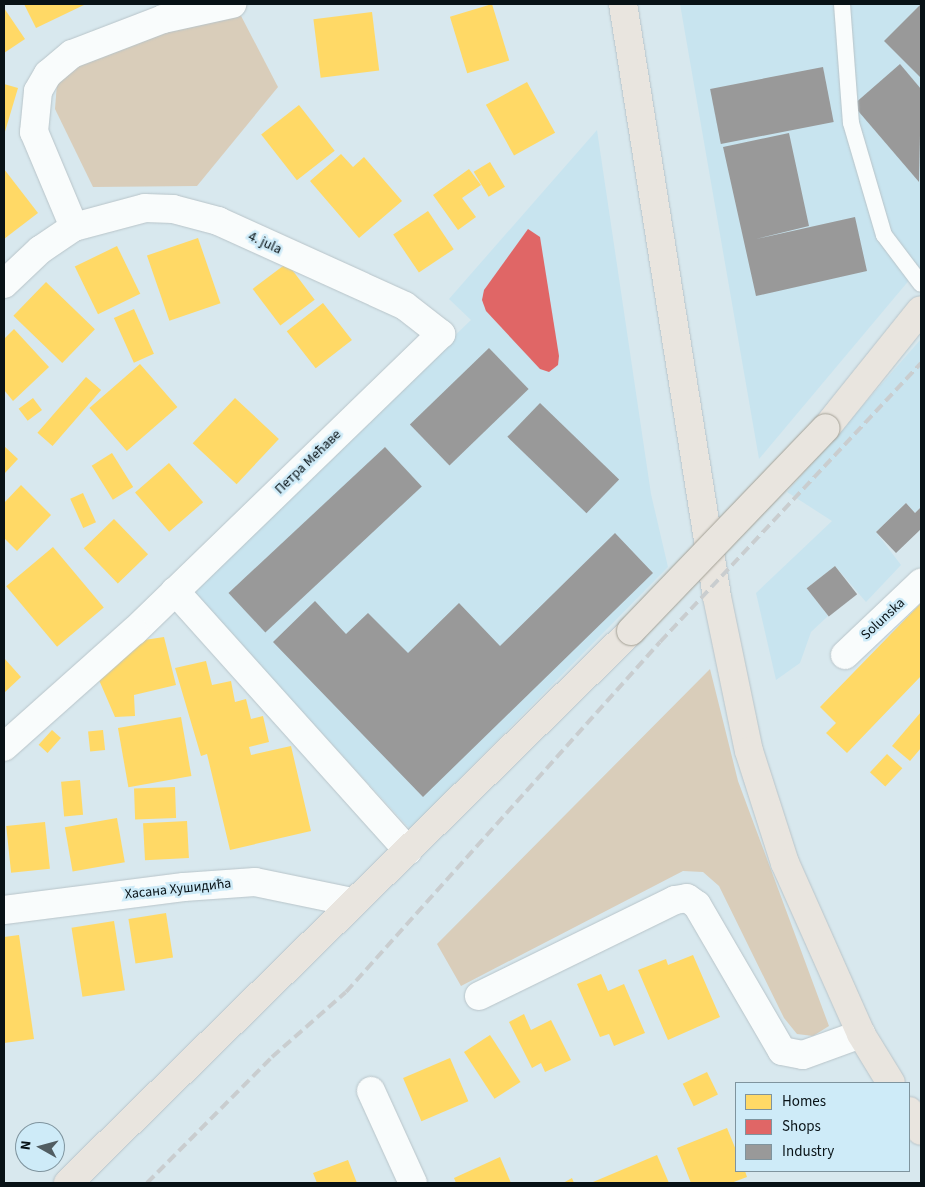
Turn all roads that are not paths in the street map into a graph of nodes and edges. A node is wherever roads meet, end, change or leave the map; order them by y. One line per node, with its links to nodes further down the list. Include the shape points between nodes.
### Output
1 (232, 4): 4 (street, via 163,19 80,51 48,74 38,91 34,132)
2 (623, 4): 17 (main road, via 717,597 749,751 784,863)
3 (842, 4): 6 (lane, via 851,123 884,235)
4 (74, 227): 5 (street, 4. jula, via 40,250); 8 (street, 4. jula, via 146,208 218,221 405,306)
5 (4, 284)
6 (921, 284)
7 (921, 310): 13 (main road, bridge, via 826,428 631,631)
8 (442, 334): 10 (street, Петра Мећаве)
9 (921, 582): 11 (street, Solunska)
10 (175, 590): 12 (street, Петра Мећаве); 13 (street)
11 (845, 655)
12 (4, 747)
13 (408, 851): 14 (main road)
14 (352, 902): 15 (street, Хасана Хушидића, via 255,882 184,886); 22 (main road)
15 (4, 910)
16 (479, 996): 17 (street, via 675,900 687,898 697,905 782,1051 803,1055)
17 (861, 1034): 18 (main road)
18 (891, 1082)
19 (371, 1091): 23 (street)
20 (910, 1113): 21 (main road)
21 (921, 1131)
22 (68, 1183)
23 (413, 1183)

